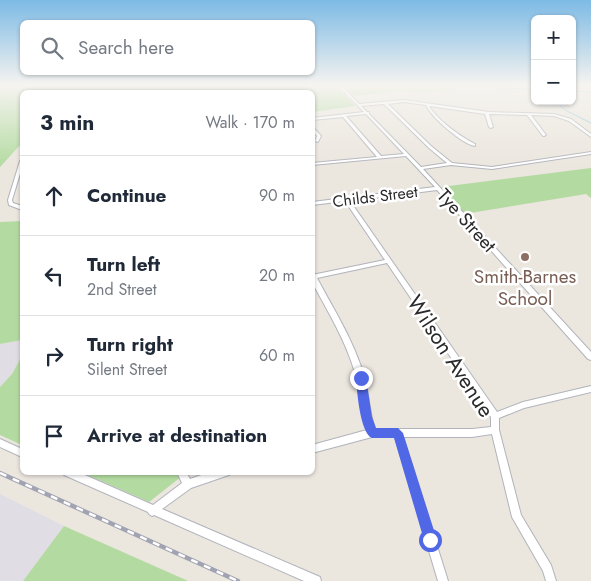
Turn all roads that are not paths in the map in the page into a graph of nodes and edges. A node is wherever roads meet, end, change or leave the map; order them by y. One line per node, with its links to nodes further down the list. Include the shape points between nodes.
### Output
1 (368, 113): 7 (street); 16 (street, Tye Street)
2 (395, 113): 19 (street)
3 (432, 113): 14 (street)
4 (487, 113): 9 (street)
5 (489, 113): 6 (street)
6 (529, 115): 11 (street); 12 (street, via 562,117)
7 (344, 116): 8 (street); 17 (street)
8 (315, 119)
9 (491, 127)
10 (315, 131): 13 (street, via 319,136)
11 (544, 135)
12 (591, 136)
13 (317, 141)
14 (474, 145)
15 (591, 153): 19 (street, via 492,168)
16 (408, 155): 17 (street); 20 (street, Tye Street)
17 (380, 158): 18 (street)
18 (315, 164)
19 (451, 164): 20 (street)
20 (420, 168): 22 (street, Tye Street)
21 (20, 172): 25 (street, via 10,200 11,204)
22 (438, 188): 23 (street, Childs Street); 29 (street, Tye Street)
23 (346, 199): 24 (street, Childs Street); 26 (street, Wilson Avenue)
24 (315, 204)
25 (20, 207)
26 (388, 261): 27 (street); 31 (street, Wilson Avenue)
27 (315, 277)
28 (315, 281): 33 (street, via 354,359)
29 (591, 358)
30 (591, 389): 31 (street, via 523,405)
31 (495, 416): 32 (street, Wilson Avenue)
32 (495, 430): 34 (street); 45 (street, Wilson Avenue, via 517,517)
33 (372, 433): 34 (street); 36 (street)
34 (398, 433): 44 (street)
35 (0, 443): 37 (street)
36 (315, 448)
37 (20, 452)
38 (73, 475): 42 (street)
39 (183, 475): 41 (street)
40 (216, 475): 41 (street)
41 (188, 484): 42 (street)
42 (152, 511): 43 (street)
43 (316, 581)
44 (443, 581)
45 (551, 581)

